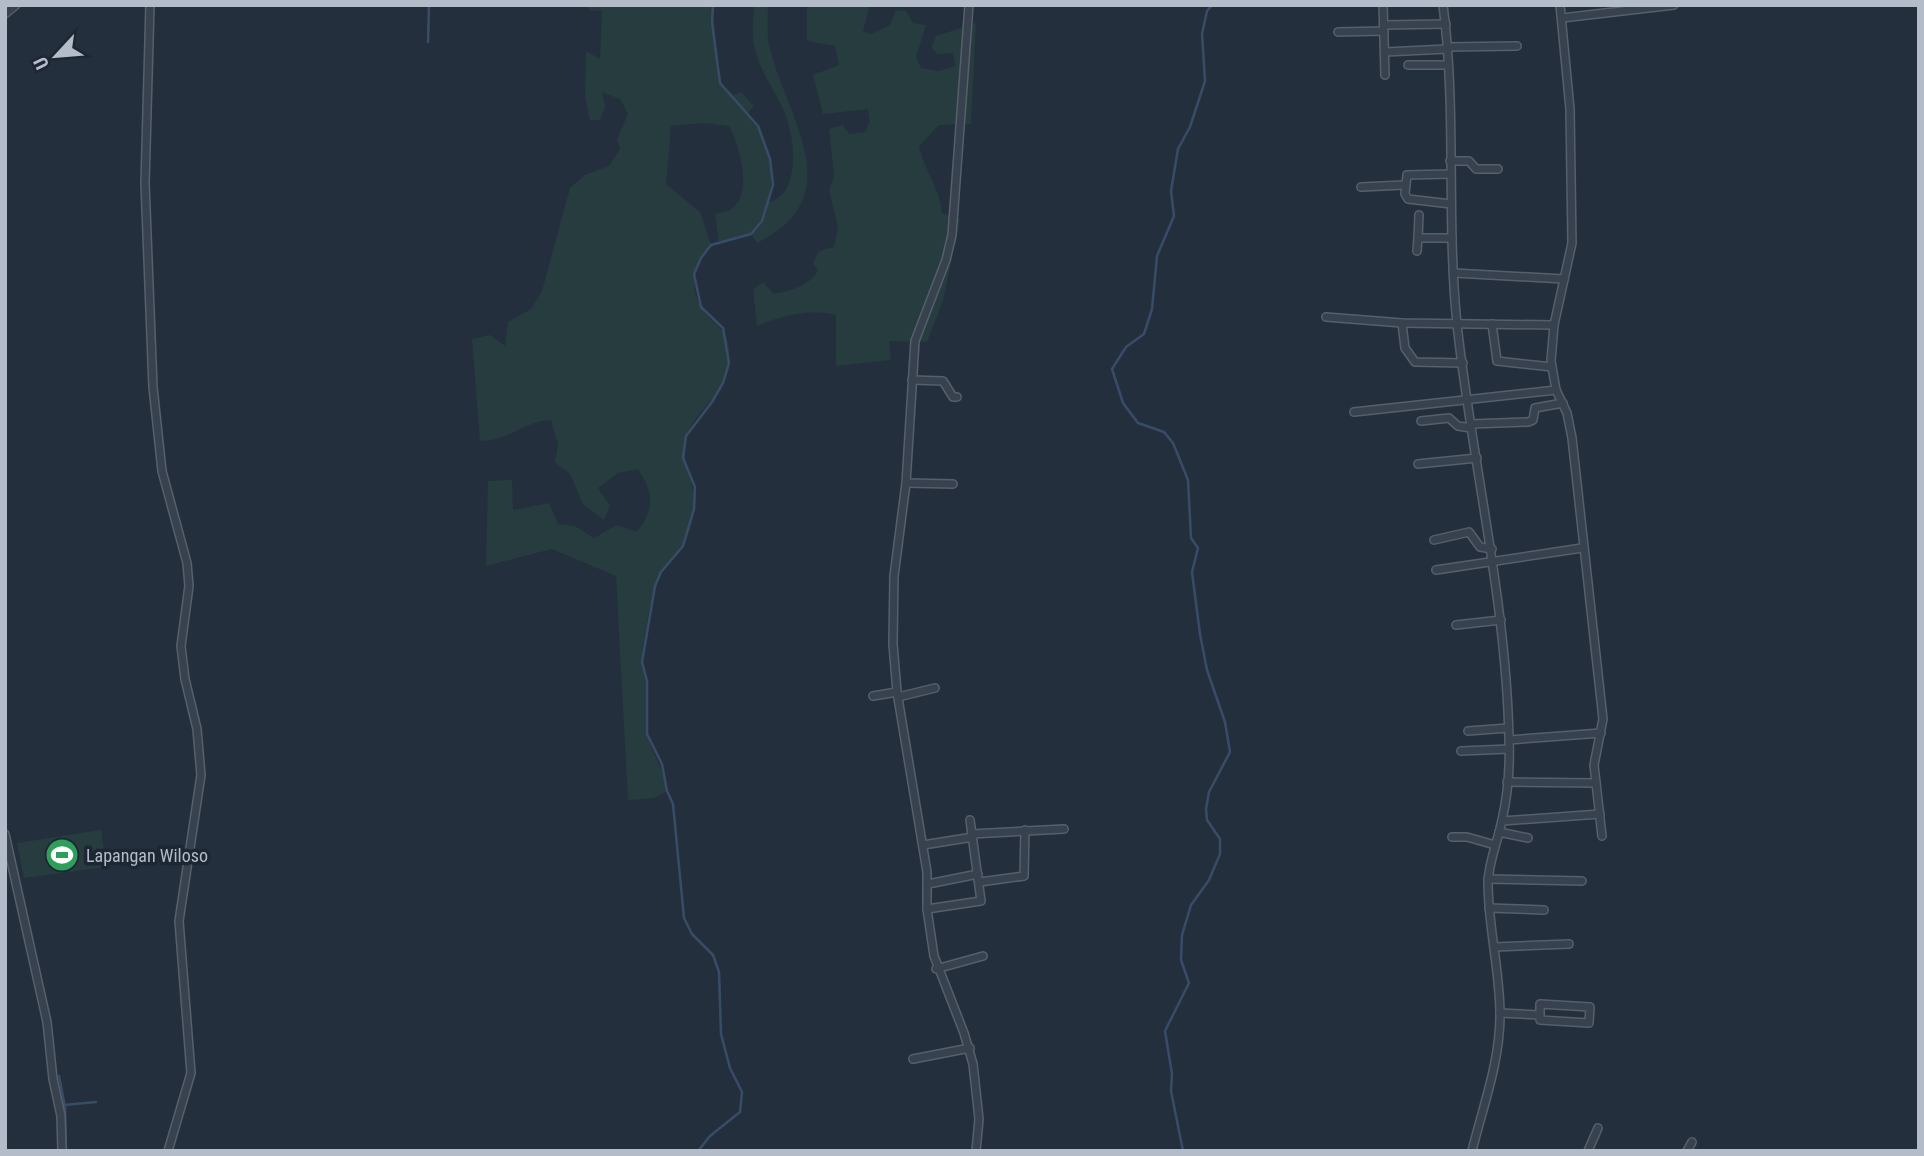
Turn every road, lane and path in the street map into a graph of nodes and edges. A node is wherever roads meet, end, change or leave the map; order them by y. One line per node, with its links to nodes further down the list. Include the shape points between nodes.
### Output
1 (16, 5): 8 (street)
2 (150, 5): 99 (street, via 145,183 153,387 162,471 187,563 189,586 181,646 201,775 179,921 191,1073)
3 (969, 5): 38 (street, via 951,235 946,260 918,329)
4 (1383, 5): 11 (street)
5 (1443, 5): 10 (street)
6 (1560, 5): 9 (street)
7 (1674, 5): 9 (street)
8 (5, 14)
9 (1562, 18): 30 (street, via 1573,216)
10 (1446, 24): 11 (street); 14 (street)
11 (1384, 28): 12 (street); 15 (street)
12 (1338, 32)
13 (1517, 46): 14 (street)
14 (1447, 48): 15 (street); 17 (street)
15 (1384, 52): 18 (street)
16 (1408, 65): 17 (street)
17 (1448, 65): 19 (street)
18 (1385, 75)
19 (1450, 161): 20 (street, via 1469,162 1476,169); 21 (street)
20 (1498, 169)
21 (1450, 174): 22 (street, via 1406,175); 24 (street)
22 (1404, 185): 23 (street); 24 (street, via 1408,199)
23 (1361, 187)
24 (1451, 204): 27 (street)
25 (1419, 215): 26 (street)
26 (1418, 238): 27 (street); 28 (street)
27 (1452, 238): 29 (street)
28 (1417, 251)
29 (1454, 273): 30 (street); 33 (street)
30 (1564, 279): 35 (street)
31 (1326, 317): 32 (street)
32 (1402, 323): 33 (street); 36 (street, via 1405,348 1415,362)
33 (1457, 324): 34 (street); 36 (street)
34 (1492, 324): 35 (street); 37 (street, via 1497,361)
35 (1554, 325): 37 (street)
36 (1463, 363): 41 (street)
37 (1552, 367): 39 (street)
38 (912, 380): 40 (street, via 943,381); 48 (street)
39 (1556, 390): 41 (street); 42 (street)
40 (957, 397)
41 (1467, 402): 43 (street); 45 (street)
42 (1563, 403): 45 (street, via 1535,408 1533,420 1528,422); 51 (street, via 1572,438)
43 (1354, 412)
44 (1421, 421): 45 (street, via 1450,418 1458,426)
45 (1471, 426): 46 (street)
46 (1476, 458): 47 (street); 52 (street)
47 (1418, 464)
48 (906, 483): 49 (street); 58 (street, via 893,611)
49 (953, 484)
50 (1434, 540): 52 (street, via 1469,532 1480,547)
51 (1582, 548): 53 (street); 62 (street)
52 (1492, 549): 53 (street)
53 (1495, 561): 54 (street); 55 (street)
54 (1436, 569)
55 (1501, 620): 56 (street); 60 (street)
56 (1457, 625)
57 (935, 688): 58 (street)
58 (897, 694): 59 (street); 79 (street)
59 (873, 696)
60 (1508, 728): 61 (street); 63 (street)
61 (1468, 731)
62 (1601, 733): 63 (street); 67 (street, via 1594,765)
63 (1509, 740): 64 (street)
64 (1509, 749): 65 (street); 66 (street)
65 (1461, 751)
66 (1507, 782): 67 (street); 70 (street)
67 (1596, 783): 68 (street)
68 (1600, 814): 70 (street); 76 (street)
69 (970, 820): 75 (street)
70 (1502, 821): 73 (street)
71 (1064, 829): 72 (street)
72 (1025, 830): 75 (street); 81 (street, via 1023,877)
73 (1499, 832): 78 (street); 80 (street)
74 (5, 834): 98 (street, via 47,1022)
75 (972, 835): 79 (street); 81 (street)
76 (1602, 836)
77 (1452, 837): 80 (street)
78 (1528, 838)
79 (923, 845): 84 (street)
80 (1495, 845): 82 (street)
81 (979, 878): 84 (street); 86 (street, via 978,903)
82 (1488, 879): 83 (street); 85 (street)
83 (1582, 881)
84 (928, 884): 86 (street)
85 (1489, 908): 87 (street); 89 (street)
86 (927, 909): 91 (street)
87 (1544, 911)
88 (1569, 944): 89 (street)
89 (1494, 947): 92 (street)
90 (983, 956): 91 (street)
91 (936, 969): 94 (street)
92 (1500, 1013): 93 (street); 101 (street, via 1498,1049)
93 (1540, 1014): 93 (street, via 1540,1004 1590,1007 1589,1023 1540,1020)
94 (970, 1048): 95 (street); 100 (street, via 977,1089)
95 (913, 1059)
96 (1598, 1128): 102 (street)
97 (1692, 1142): 103 (street)
98 (62, 1151)
99 (168, 1151)
100 (976, 1151)
101 (1472, 1151)
102 (1588, 1151)
103 (1687, 1151)

